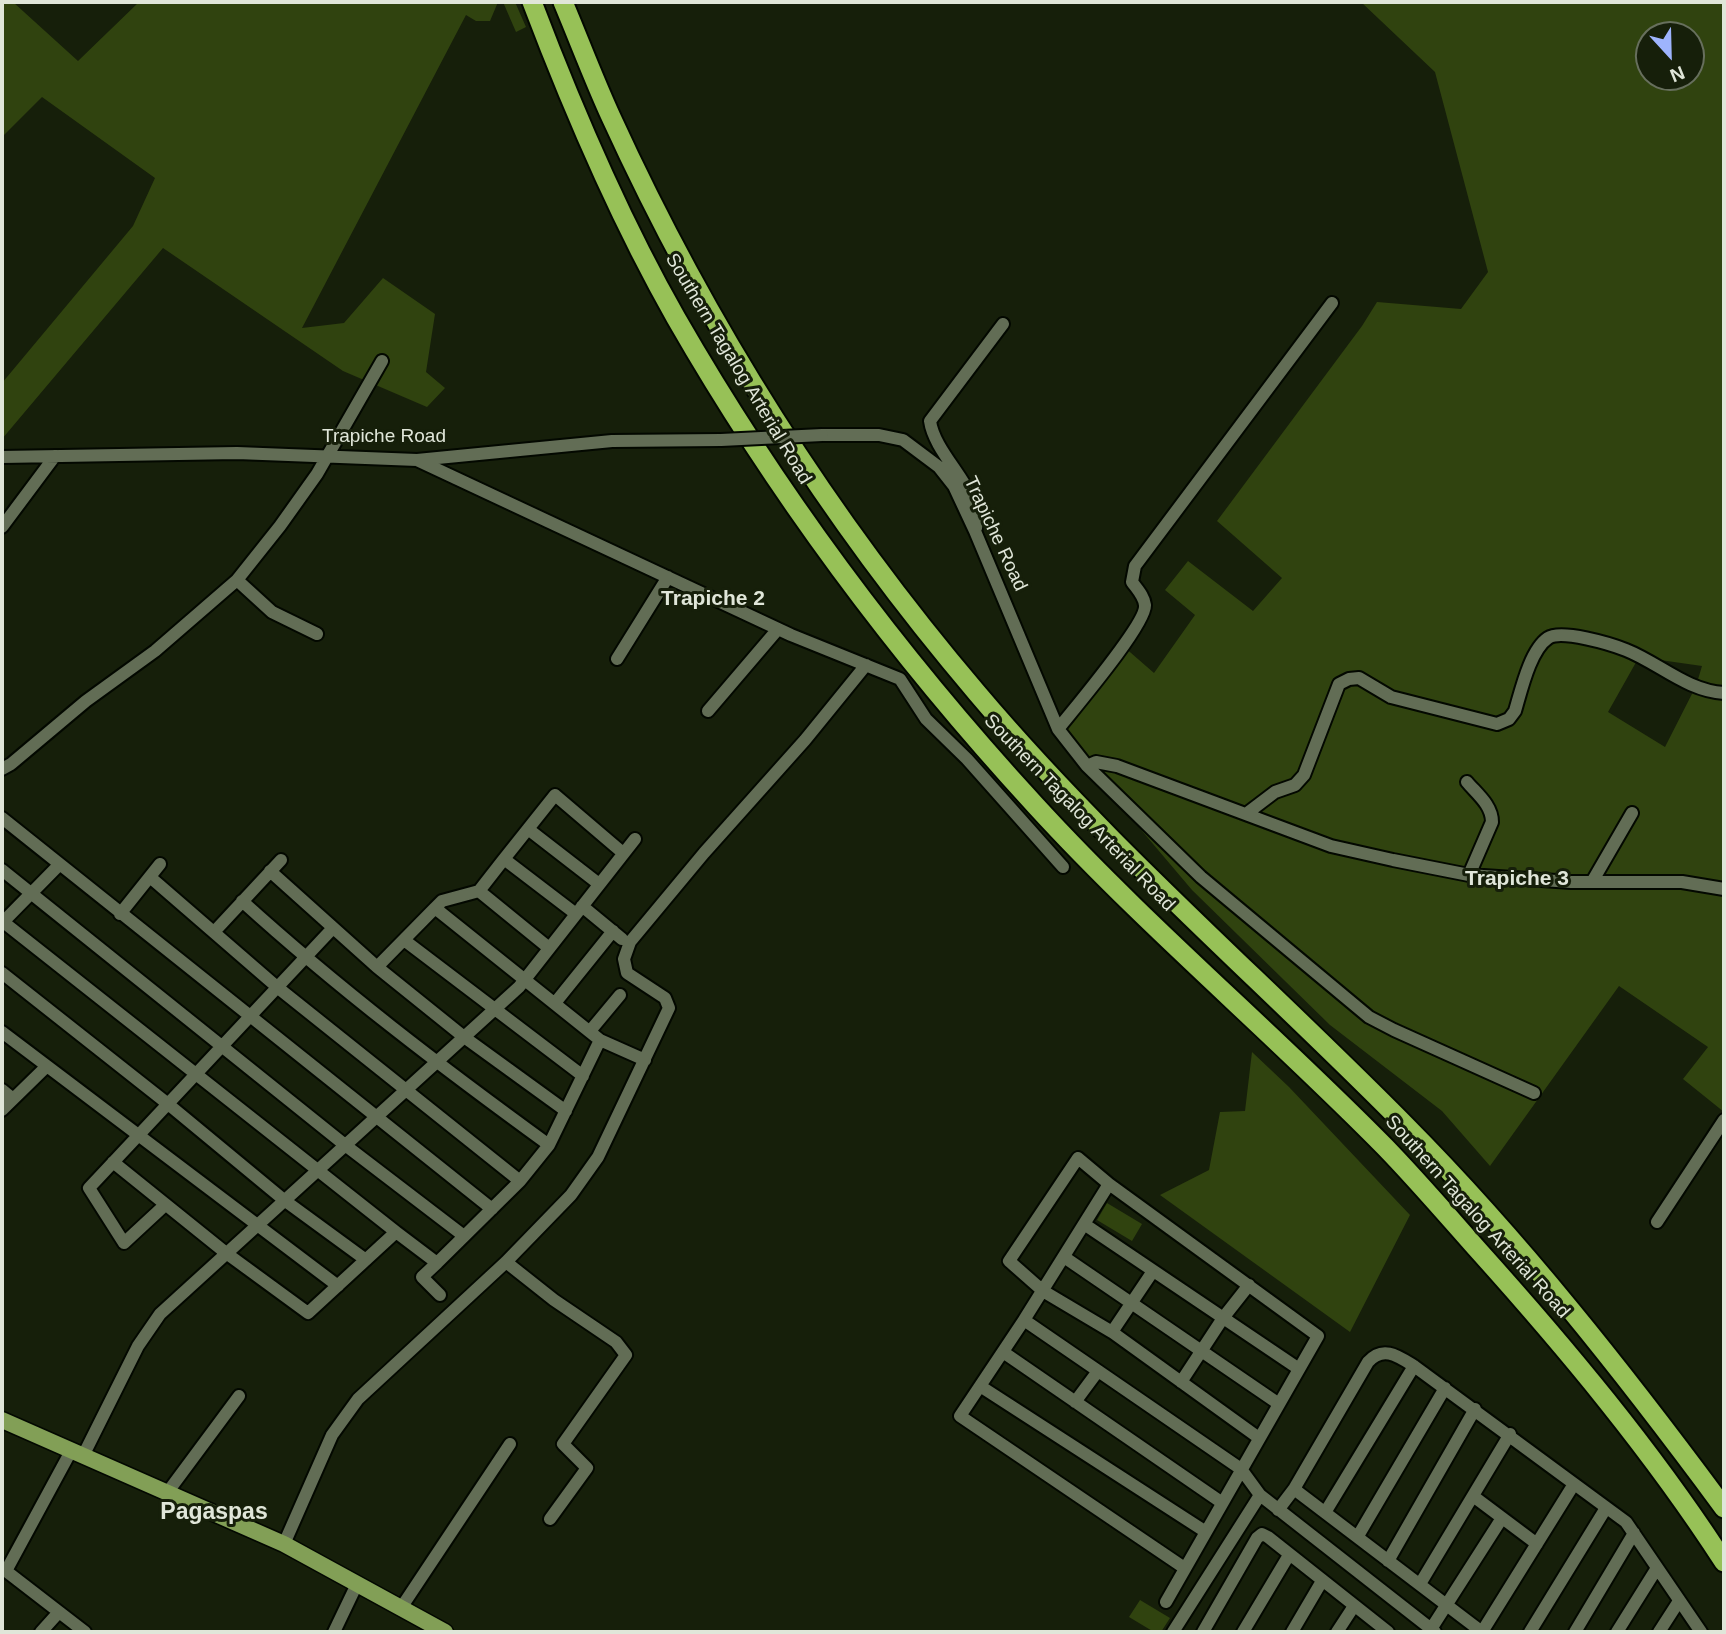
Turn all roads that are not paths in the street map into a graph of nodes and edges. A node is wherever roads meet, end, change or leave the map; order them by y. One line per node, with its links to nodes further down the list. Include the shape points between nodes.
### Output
1 (522, 2): 6 (highway)
2 (532, 2): 6 (highway, Southern Tagalog Arterial Road)
3 (563, 2): 5 (highway, Southern Tagalog Arterial Road)
4 (572, 2): 5 (highway)
5 (597, 83): 139 (highway, Southern Tagalog Arterial Road, via 704,300 814,480 892,588 976,693 1057,783 1406,1126 1486,1212 1635,1388)
6 (567, 93): 151 (highway, Southern Tagalog Arterial Road, via 675,316 795,507 868,607 1038,809 1386,1148 1508,1283 1609,1404)
7 (1332, 303): 24 (street, via 1135,566 1132,582 1146,606 1144,614)
8 (1003, 324): 15 (street, via 930,421 937,446 966,486 978,524)
9 (382, 361): 11 (street)
10 (55, 456): 11 (street, Trapiche Road); 12 (street, Trapiche Road); 14 (street)
11 (328, 456): 13 (street, Trapiche Road); 17 (street)
12 (2, 457)
13 (417, 460): 15 (street, Trapiche Road, bridge, via 612,441 879,435 903,440 939,467 954,486); 16 (street)
14 (2, 527)
15 (975, 531): 24 (street, Trapiche Road)
16 (668, 577): 18 (street); 20 (street)
17 (237, 580): 19 (street, via 272,612); 26 (street, via 155,652)
18 (778, 629): 21 (street); 23 (street)
19 (317, 634)
20 (617, 659)
21 (866, 665): 38 (street, via 900,679 926,719); 71 (street, via 630,942 624,959 627,973 664,998 669,1008)
22 (1724, 693): 29 (street, via 1680,679 1626,650 1564,634 1549,637 1537,650 1515,711 1497,724 1391,697 1359,678 1349,679 1339,684 1304,775)
23 (708, 711)
24 (1058, 729): 25 (street, Trapiche Road)
25 (1087, 766): 29 (street, via 1096,762 1117,766); 78 (street, Trapiche Road, via 1201,877 1369,1017)
26 (2, 769)
27 (1467, 782): 41 (street, via 1492,814)
28 (1632, 813): 43 (street)
29 (1246, 814): 41 (street, via 1331,846)
30 (2, 818): 37 (street)
31 (528, 829): 33 (street, via 555,795); 34 (street); 44 (street)
32 (635, 838): 33 (street)
33 (623, 853): 44 (street)
34 (504, 859): 46 (street); 50 (street)
35 (281, 860): 40 (street)
36 (160, 864): 42 (street)
37 (59, 865): 47 (street); 51 (street)
38 (1063, 867)
39 (2, 870): 47 (street)
40 (270, 871): 48 (street); 53 (street)
41 (1469, 876): 43 (street)
42 (150, 877): 51 (street); 54 (street)
43 (1592, 882): 45 (street, via 1682,882)
44 (599, 884): 50 (street)
45 (1724, 889)
46 (479, 891): 49 (street, via 442,901); 56 (street)
47 (31, 893): 52 (street); 70 (street)
48 (242, 901): 54 (street); 57 (street)
49 (435, 908): 55 (street); 60 (street)
50 (579, 910): 56 (street); 63 (street, via 618,935)
51 (120, 914): 65 (street)
52 (2, 922): 74 (street)
53 (332, 929): 57 (street); 58 (street)
54 (214, 932): 61 (street)
55 (404, 940): 58 (street); 64 (street)
56 (550, 948): 60 (street)
57 (305, 958): 61 (street); 72 (street)
58 (377, 967): 68 (street)
59 (2, 974): 80 (street)
60 (525, 979): 63 (street); 64 (street)
61 (277, 987): 65 (street); 77 (street)
62 (620, 995): 67 (street)
63 (555, 1003): 67 (street)
64 (494, 1009): 68 (street); 75 (street)
65 (249, 1017): 70 (street); 83 (street)
66 (2, 1031): 73 (street)
67 (590, 1031): 69 (street)
68 (464, 1037): 72 (street); 82 (street)
69 (600, 1040): 71 (street); 75 (street)
70 (222, 1046): 74 (street); 86 (street)
71 (645, 1060): 103 (street, via 598,1157 571,1195)
72 (436, 1062): 77 (street); 87 (street)
73 (47, 1066): 79 (street); 85 (street)
74 (197, 1073): 80 (street); 89 (street)
75 (583, 1076): 82 (street)
76 (2, 1090): 79 (street)
77 (405, 1090): 83 (street); 90 (street)
78 (1534, 1093)
79 (13, 1099): 81 (street)
80 (168, 1104): 85 (street); 92 (street)
81 (2, 1110)
82 (566, 1111): 87 (street)
83 (376, 1117): 86 (street); 94 (street)
84 (1724, 1120): 95 (street)
85 (139, 1135): 88 (street); 97 (street)
86 (345, 1145): 89 (street); 99 (street)
87 (549, 1145): 90 (street)
88 (113, 1162): 93 (street); 93 (street, via 89,1188 124,1243)
89 (316, 1171): 92 (street); 98 (street)
90 (520, 1181): 94 (street)
91 (1109, 1184): 96 (street); 106 (street); 108 (street, via 1078,1158 1009,1261)
92 (284, 1200): 97 (street); 102 (street)
93 (165, 1205): 100 (street)
94 (492, 1209): 99 (street)
95 (1657, 1222)
96 (1084, 1224): 101 (street); 105 (street)
97 (256, 1226): 100 (street); 107 (street)
98 (396, 1232): 102 (street); 104 (street)
99 (464, 1236): 104 (street)
100 (226, 1253): 107 (street, via 308,1312); 130 (street, via 160,1314)
101 (1064, 1257): 108 (street); 110 (street)
102 (366, 1260): 107 (street)
103 (506, 1262): 143 (street, via 616,1342 626,1355 563,1444 587,1468); 147 (street, via 358,1399 332,1435)
104 (437, 1263): 109 (street, via 422,1277)
105 (1153, 1271): 110 (street); 111 (street)
106 (1249, 1285): 111 (street); 117 (street, via 1318,1336)
107 (338, 1286)
108 (1043, 1291): 112 (street); 113 (street)
109 (440, 1295)
110 (1131, 1303): 113 (street); 114 (street)
111 (1223, 1318): 114 (street); 117 (street)
112 (1024, 1320): 115 (street); 118 (street)
113 (1112, 1332): 119 (street)
114 (1201, 1350): 119 (street); 124 (street)
115 (1003, 1352): 120 (street); 123 (street)
116 (1415, 1366): 121 (street); 133 (street, via 1385,1352 1375,1354); 141 (street)
117 (1299, 1369): 124 (street)
118 (1098, 1371): 123 (street); 131 (street)
119 (1181, 1382): 128 (street)
120 (979, 1386): 144 (street); 152 (street, via 960,1416)
121 (1446, 1388): 125 (street); 146 (street)
122 (239, 1396): 134 (street)
123 (1075, 1402): 137 (street)
124 (1279, 1404): 128 (street)
125 (1475, 1409): 127 (street); 150 (street)
126 (2, 1420): 130 (main road)
127 (1510, 1434): 132 (street); 136 (street)
128 (1259, 1438): 131 (street)
129 (510, 1444): 162 (street)
130 (77, 1453): 134 (main road); 154 (street)
131 (1241, 1469): 135 (street); 137 (street)
132 (1574, 1484): 138 (street); 148 (street)
133 (1294, 1489): 140 (street); 141 (street)
134 (167, 1493): 147 (main road)
135 (1260, 1495): 140 (street); 170 (street)
136 (1473, 1496): 142 (street); 157 (street)
137 (1221, 1502): 144 (street)
138 (1606, 1508): 145 (street); 176 (street)
139 (1724, 1508)
140 (1278, 1510): 165 (street)
141 (1326, 1511): 146 (street)
142 (1502, 1518): 148 (street); 160 (street)
143 (550, 1520)
144 (1206, 1532): 152 (street)
145 (1634, 1533): 153 (street); 177 (street)
146 (1358, 1536): 150 (street)
147 (284, 1544): 156 (main road)
148 (1537, 1544): 175 (street)
149 (1289, 1555): 155 (street); 171 (street, via 1268,1536 1257,1538); 172 (street)
150 (1388, 1561): 157 (street)
151 (1724, 1562)
152 (1184, 1567): 159 (street)
153 (1657, 1567): 158 (street); 178 (street)
154 (4, 1574): 163 (street)
155 (1322, 1581): 161 (street); 173 (street)
156 (357, 1584): 162 (main road); 168 (street)
157 (1420, 1584): 160 (street)
158 (1679, 1601): 179 (street); 180 (street)
159 (1166, 1602)
160 (1447, 1605): 165 (street); 175 (street)
161 (1354, 1606): 164 (street); 174 (street)
162 (401, 1608): 169 (main road)
163 (59, 1612): 166 (street); 167 (street)
164 (1383, 1631)
165 (1433, 1631)
166 (41, 1632)
167 (85, 1632)
168 (334, 1632)
169 (445, 1632)
170 (1173, 1632)
171 (1203, 1632)
172 (1243, 1632)
173 (1292, 1632)
174 (1337, 1632)
175 (1482, 1632)
176 (1530, 1632)
177 (1574, 1632)
178 (1617, 1632)
179 (1659, 1632)
180 (1701, 1632)

